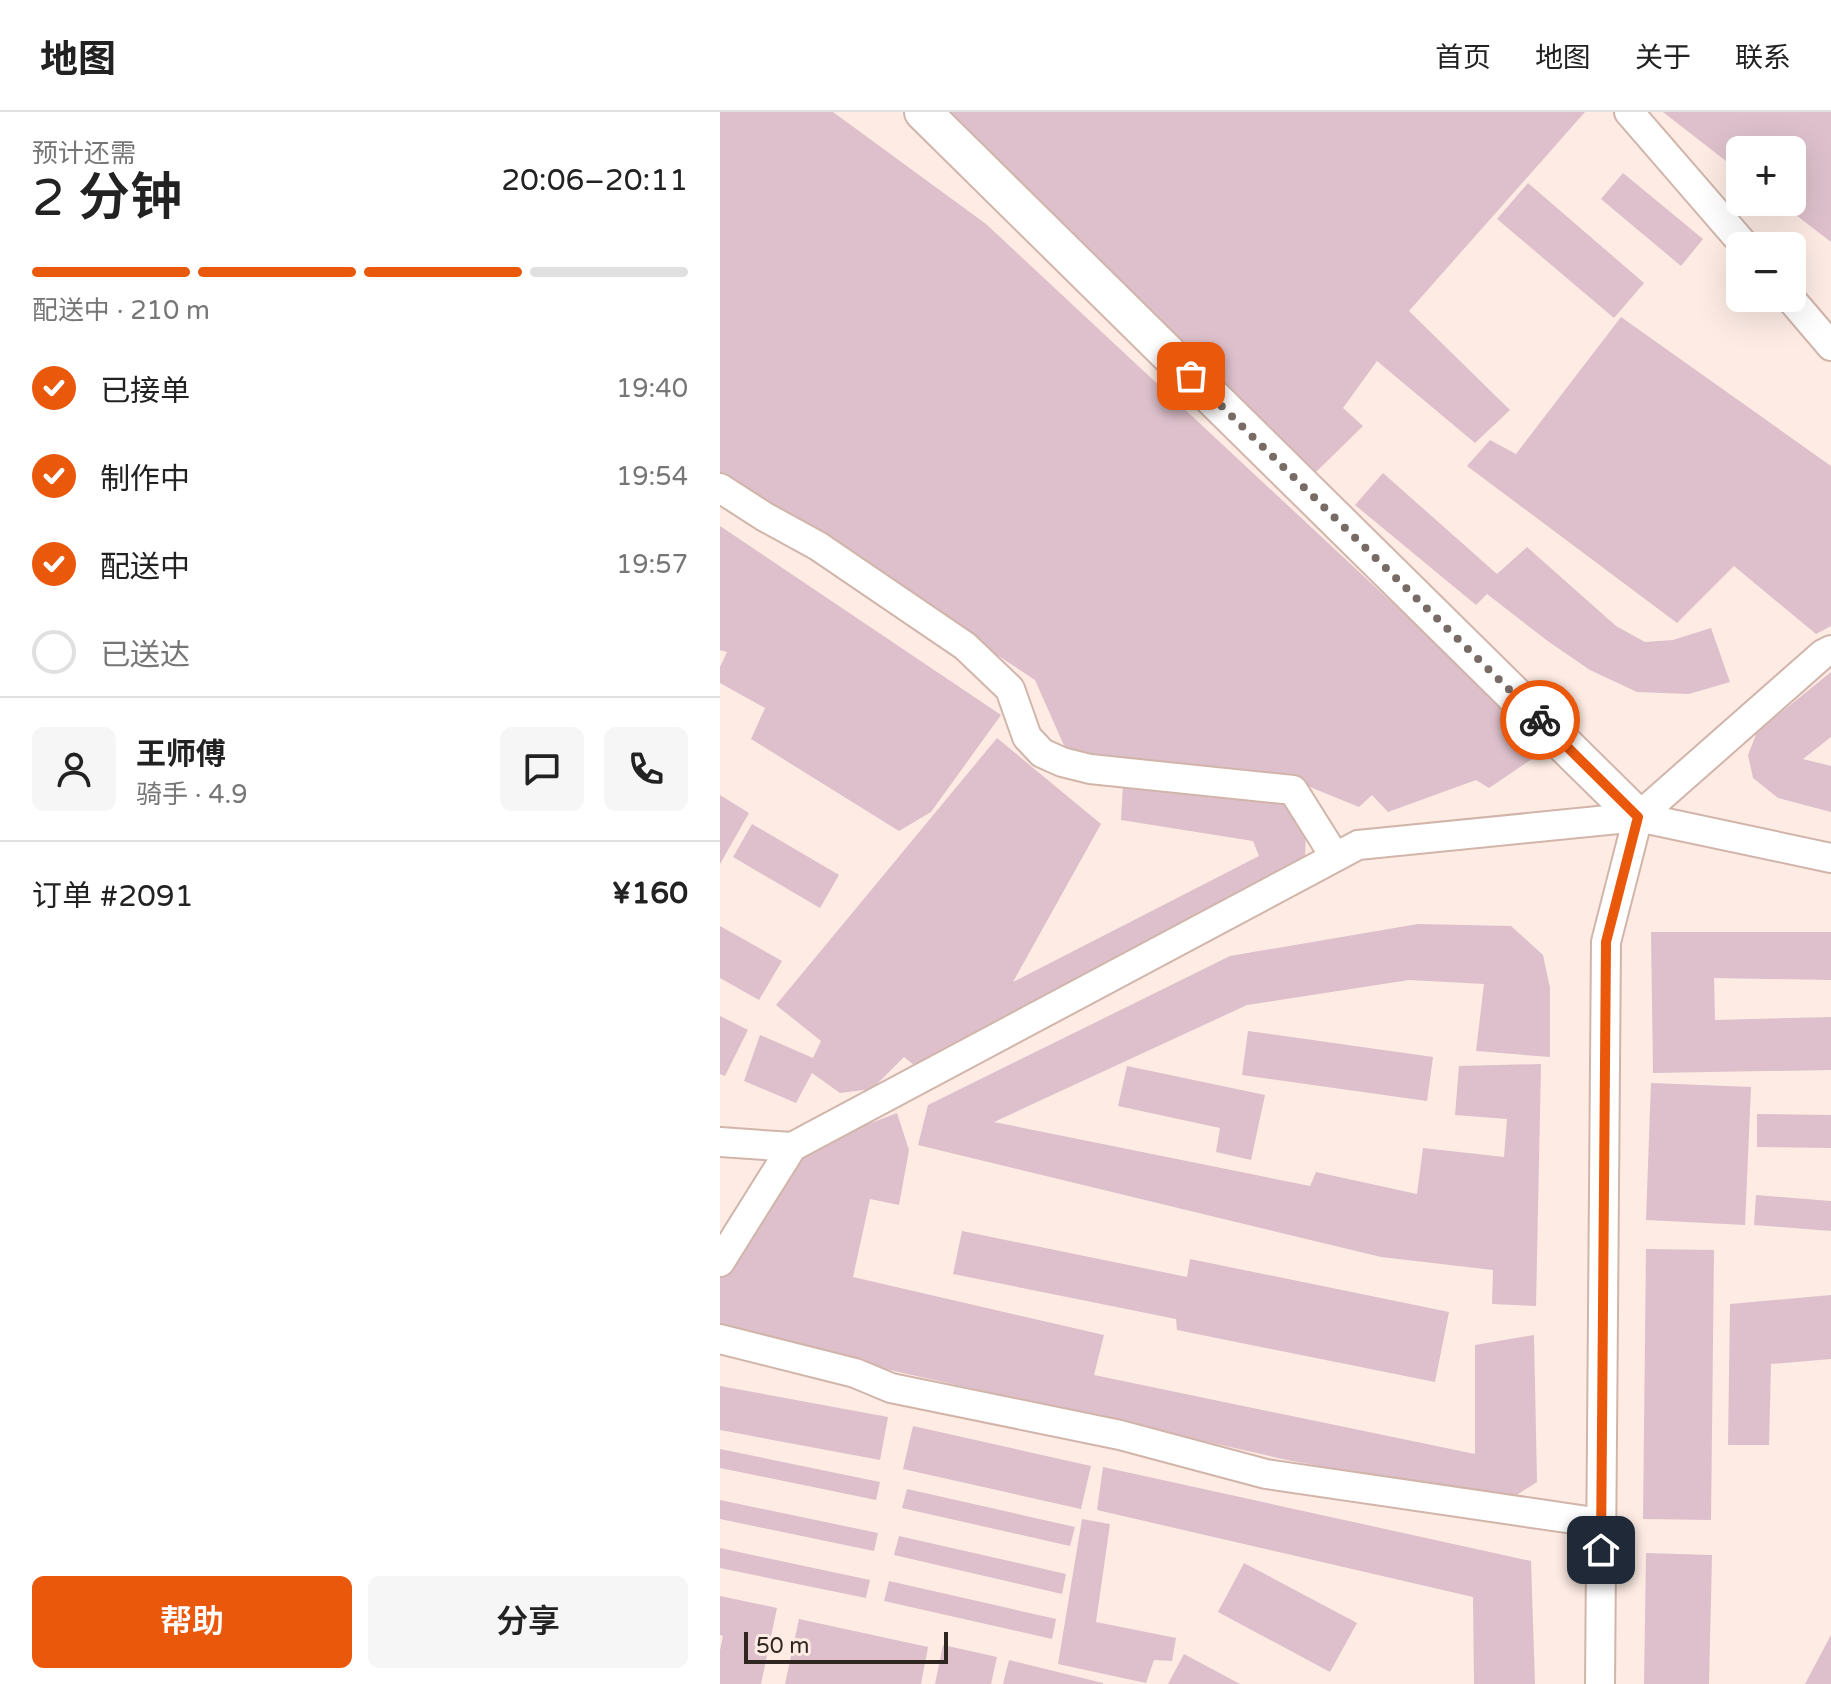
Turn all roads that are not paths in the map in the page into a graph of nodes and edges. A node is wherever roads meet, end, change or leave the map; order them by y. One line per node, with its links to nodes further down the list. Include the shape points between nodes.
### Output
1 (923, 112): 8 (street)
2 (1629, 112): 3 (street)
3 (1733, 232)
4 (1802, 312): 5 (street)
5 (1831, 346)
6 (720, 488): 9 (street, via 818,546 965,646 1010,689 1027,737 1042,753 1090,769 1293,790)
7 (1831, 650): 8 (street)
8 (1638, 817): 9 (street, via 1358,845); 10 (street); 15 (street, via 1606,942)
9 (1335, 857): 12 (street)
10 (1831, 858)
11 (720, 1142): 12 (street)
12 (792, 1147): 13 (street)
13 (720, 1262)
14 (720, 1339): 15 (street, via 855,1373 891,1388 1120,1435 1266,1474)
15 (1601, 1523): 16 (street)
16 (1600, 1684)

